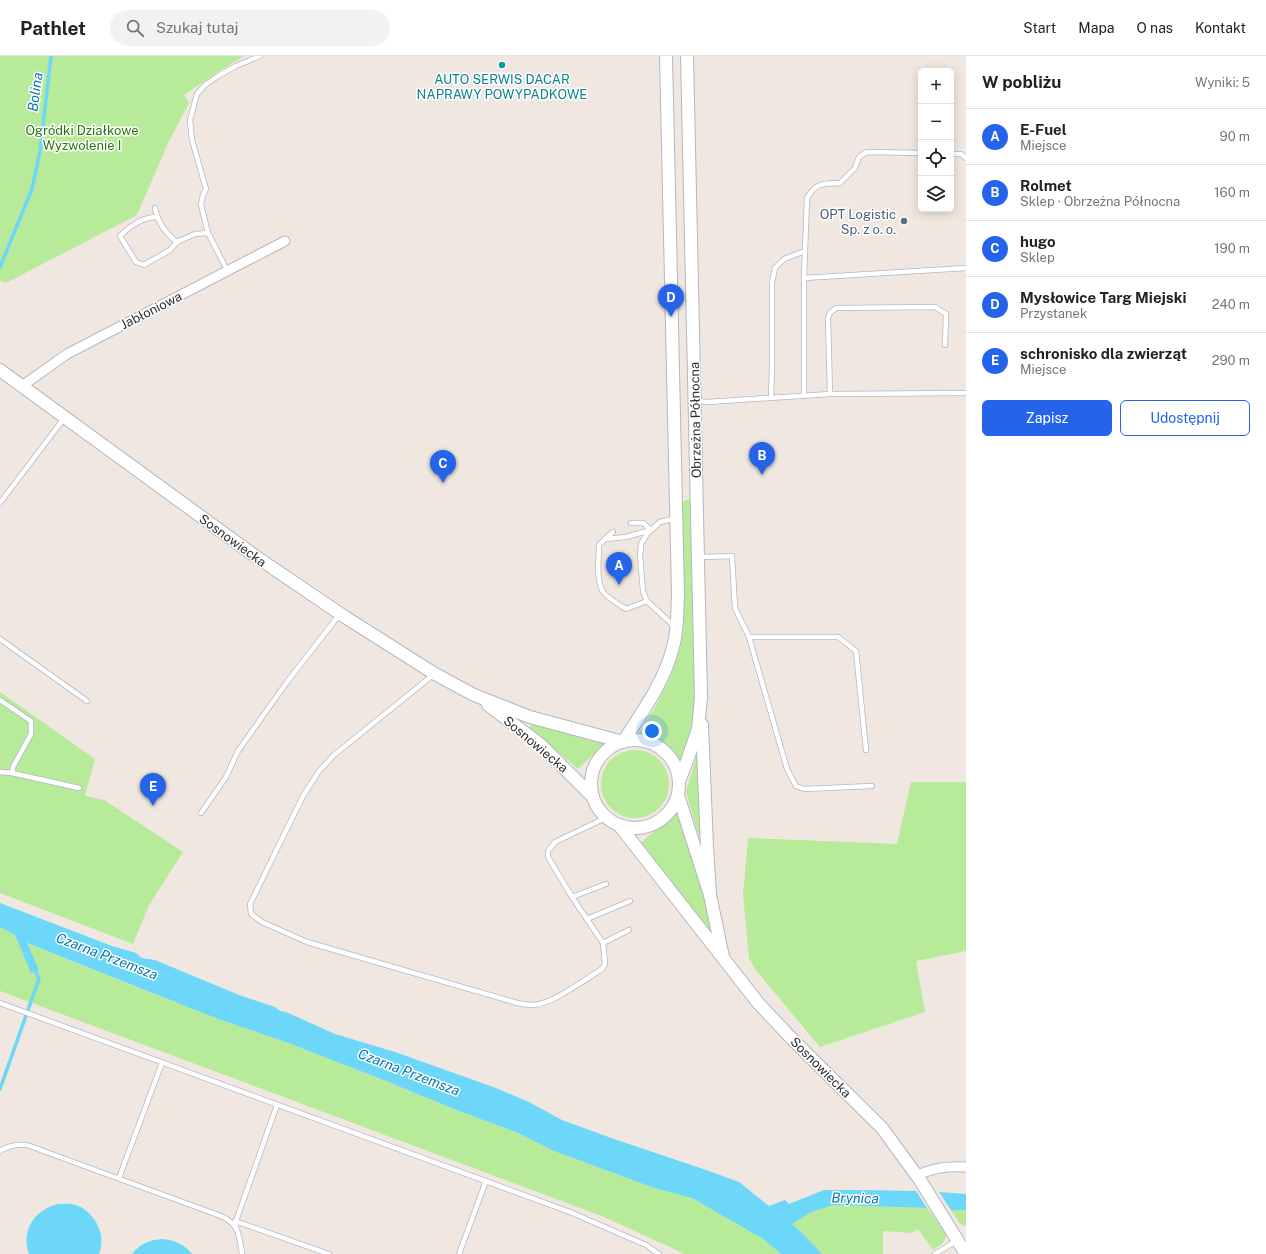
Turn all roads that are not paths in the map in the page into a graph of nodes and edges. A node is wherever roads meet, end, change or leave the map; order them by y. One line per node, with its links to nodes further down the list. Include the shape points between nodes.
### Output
1 (260, 56): 9 (lane, via 218,76 197,94 190,120 192,140 206,189 201,205)
2 (666, 56): 24 (street, Obrzeżna Północna)
3 (687, 56): 23 (street, Obrzeżna Północna)
4 (918, 153): 12 (lane, via 867,152 859,157 855,168 840,183 819,184 807,198)
5 (954, 154): 6 (lane, via 961,154)
6 (966, 158)
7 (155, 208): 8 (lane)
8 (157, 217): 11 (lane, via 162,227); 11 (lane, via 143,220 120,236 136,262 144,265 170,250)
9 (208, 232): 11 (lane); 14 (lane)
10 (285, 241): 14 (street, Jabłoniowa)
11 (176, 242)
12 (805, 251): 15 (lane); 22 (lane, via 784,259 776,268 772,283)
13 (966, 268): 15 (lane)
14 (228, 270): 18 (street, Jabłoniowa, via 67,354)
15 (804, 278): 21 (lane)
16 (945, 345): 20 (lane, via 946,314 935,306 836,308 828,318)
17 (0, 370): 18 (street, Sosnowiecka)
18 (22, 386): 25 (street, Sosnowiecka)
19 (966, 393): 20 (lane)
20 (830, 394): 21 (lane)
21 (804, 396): 22 (lane)
22 (771, 398): 23 (lane, via 707,402)
23 (694, 400): 24 (street); 32 (street, Obrzeżna Północna)
24 (673, 401): 27 (street, Obrzeżna Północna)
25 (65, 417): 26 (lane); 34 (street, Sosnowiecka, via 255,556)
26 (0, 503)
27 (676, 518): 29 (lane, via 660,522); 35 (street, Obrzeżna Północna)
28 (631, 523): 29 (lane, via 643,522)
29 (651, 530): 31 (lane, via 626,537); 33 (lane, via 641,544 640,556 643,591)
30 (614, 532): 31 (lane)
31 (605, 539): 33 (lane, via 599,546 599,579 602,591 626,609)
32 (698, 557): 36 (lane, via 732,556 735,608); 40 (street, Obrzeżna Północna)
33 (647, 601): 35 (lane)
34 (340, 613): 38 (street, Sosnowiecka); 52 (lane, via 238,751 226,777)
35 (677, 630): 43 (street, Obrzeżna Północna, via 662,679)
36 (749, 637): 44 (lane, via 838,637 856,651); 48 (lane, via 787,769 796,786 804,789)
37 (0, 639): 42 (lane)
38 (434, 674): 39 (street, Sosnowiecka); 61 (lane, via 334,755 319,771 303,796 250,904 251,914 262,922 307,942 517,1003 533,1005 551,1000 602,969 605,964)
39 (474, 695): 43 (street, Sosnowiecka, via 530,717); 51 (street, Sosnowiecka, via 541,745)
40 (701, 697): 47 (street, Obrzeżna Północna, via 698,729); 56 (street)
41 (0, 700): 46 (lane, via 31,721 32,727 32,734)
42 (87, 701)
43 (623, 742): 47 (street, Sosnowiecka, via 637,740 651,743 664,751 673,762); 51 (street, Sosnowiecka, via 603,754 597,763 591,786)
44 (866, 750)
45 (0, 772): 46 (lane)
46 (12, 773): 49 (lane)
47 (679, 781): 50 (street, Sosnowiecka)
48 (872, 786)
49 (79, 788)
50 (678, 795): 54 (street, Sosnowiecka, via 673,807 655,823 631,828); 56 (street, Sosnowiecka)
51 (593, 797): 53 (street, Sosnowiecka)
52 (200, 813)
53 (606, 817): 54 (street, Sosnowiecka); 57 (lane, via 555,842 548,851 548,857)
54 (619, 825): 62 (street, Sosnowiecka)
55 (606, 884): 57 (lane)
56 (710, 895): 62 (street, Sosnowiecka)
57 (572, 898): 59 (lane)
58 (630, 901): 59 (lane)
59 (587, 919): 61 (lane)
60 (629, 930): 61 (lane)
61 (603, 942)
62 (724, 960): 69 (street, Sosnowiecka, via 759,1004 882,1128)
63 (0, 1003): 64 (lane)
64 (162, 1063): 65 (lane); 68 (lane)
65 (277, 1105): 70 (lane); 72 (lane)
66 (0, 1151): 68 (lane, via 19,1144 27,1145)
67 (966, 1167): 69 (street, via 933,1168)
68 (119, 1178): 71 (lane)
69 (919, 1178): 74 (street, Sosnowiecka)
70 (486, 1181): 77 (lane); 78 (lane, via 570,1212 646,1245)
71 (228, 1219): 72 (lane); 73 (lane)
72 (236, 1222): 73 (lane); 76 (lane)
73 (237, 1228): 75 (lane)
74 (957, 1240): 79 (lane); 80 (street, Sosnowiecka)
75 (242, 1254)
76 (329, 1254)
77 (459, 1254)
78 (659, 1254)
79 (935, 1254)
80 (966, 1254)

